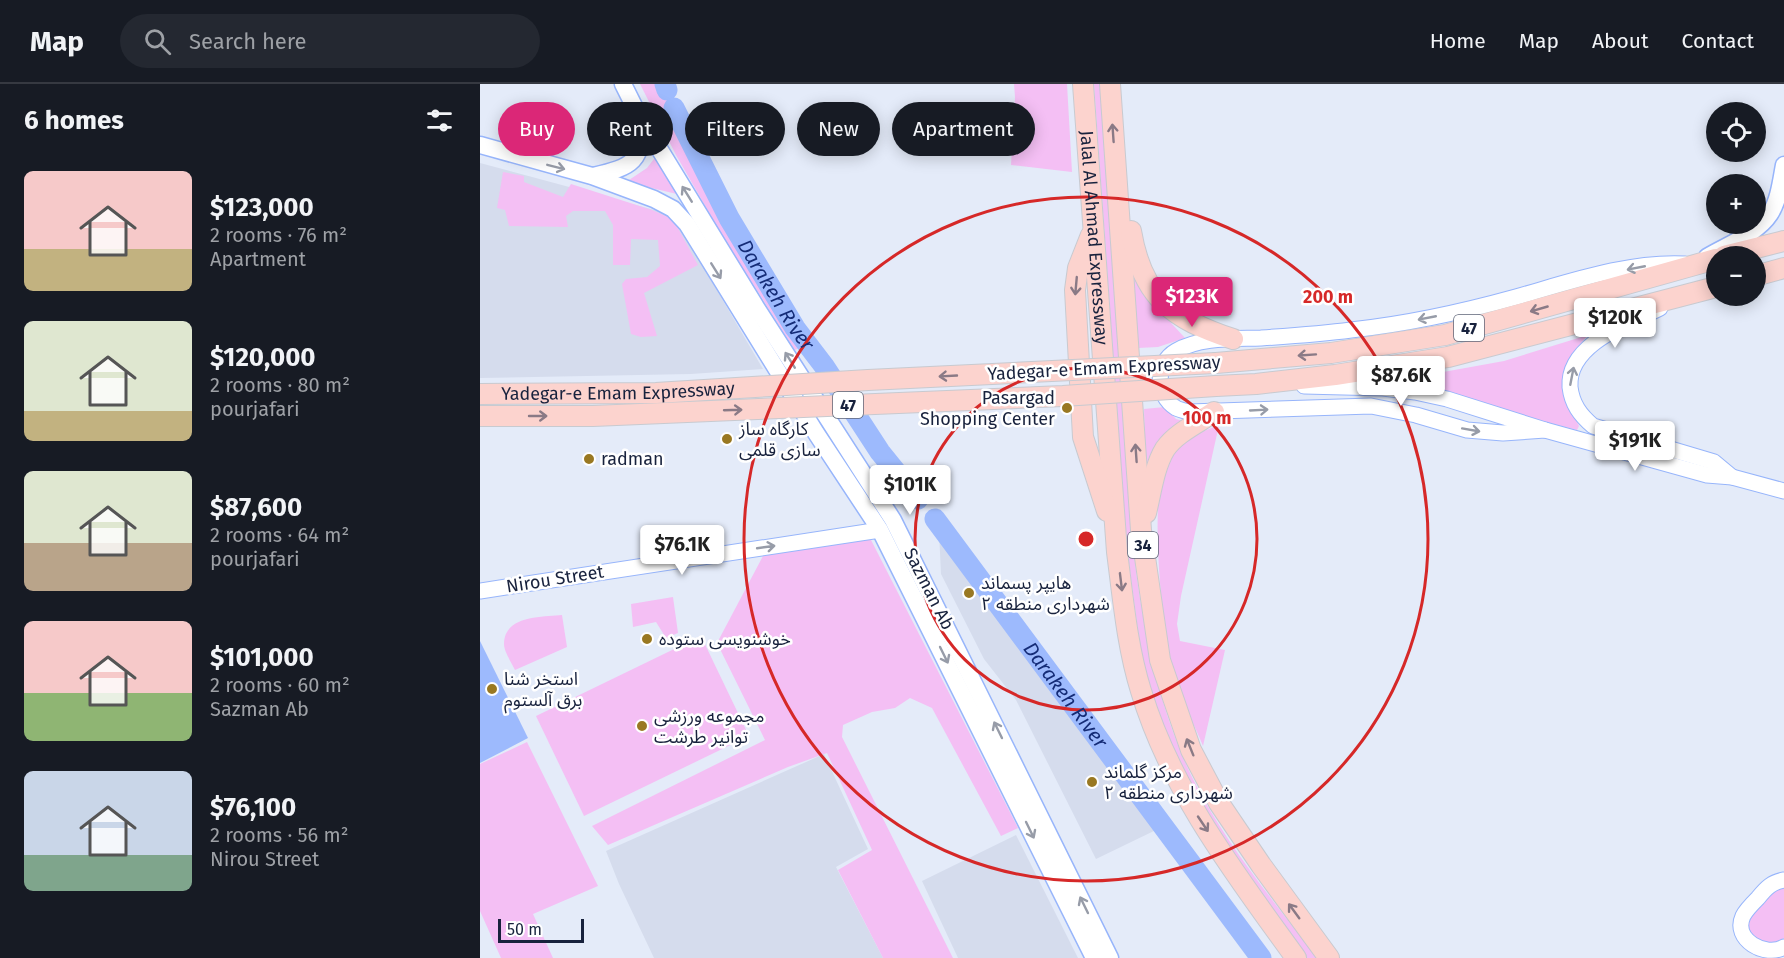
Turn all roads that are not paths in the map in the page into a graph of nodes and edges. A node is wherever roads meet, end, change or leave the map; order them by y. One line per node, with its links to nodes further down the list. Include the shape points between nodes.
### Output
1 (623, 84): 4 (main road, Sazman Ab)
2 (1083, 84): 40 (highway, Jalal Al Ahmad Expressway / 34, one-way to 40, via 1093,230 1078,268 1075,290 1083,437 1116,539 1125,617 1140,691 1168,761 1197,816)
3 (1110, 84): 8 (highway, Jalal Al Ahmad Expressway / 34, one-way to 3)
4 (632, 102)
5 (480, 145): 10 (main road, Sazman Ab, one-way to 10)
6 (635, 156): 10 (main road, via 620,170)
7 (662, 156): 20 (main road, Sazman Ab, one-way to 7)
8 (1115, 163): 21 (highway, via 1136,257 1150,287 1182,318); 32 (highway, Jalal Al Ahmad Expressway / 34, one-way to 8)
9 (1784, 165): 11 (main road)
10 (592, 176): 20 (main road, Sazman Ab, one-way to 20, via 673,209)
11 (1781, 204): 15 (main road, via 1756,228)
12 (1784, 241): 13 (highway)
13 (1764, 246)
14 (1706, 261): 15 (highway, Yadegar-e Emam Expressway / 47)
15 (1694, 264): 21 (street, one-way to 21, via 1661,263 1578,279 1466,310 1368,328); 23 (highway, Yadegar-e Emam Expressway / 47, one-way to 23, bridge, via 1445,335 1331,353 1216,363 656,393)
16 (1784, 268): 17 (highway)
17 (1766, 273)
18 (1706, 290): 19 (highway, Yadegar-e Emam Expressway / 47)
19 (1682, 297): 22 (highway, Yadegar-e Emam Expressway / 47, via 1448,357); 29 (street, one-way to 19, via 1714,462 1593,426 1573,401 1572,372 1589,346)
20 (746, 304): 27 (main road, Sazman Ab, one-way to 20); 28 (main road, Sazman Ab)
21 (1233, 339): 24 (street, via 1184,348 1167,358 1160,371 1161,386 1176,407 1189,412)
22 (1256, 384): 25 (highway, Yadegar-e Emam Expressway / 47, one-way to 22, bridge, via 628,415); 26 (street, via 1415,392)
23 (480, 394)
24 (1214, 412): 26 (street, one-way to 26, via 1371,406 1473,431); 32 (highway, via 1166,449 1157,467)
25 (480, 416)
26 (1545, 430): 29 (street, via 1707,475)
27 (838, 436): 28 (main road); 39 (main road, Sazman Ab, one-way to 27, via 906,544)
28 (821, 440): 31 (main road, Sazman Ab)
29 (1732, 477): 30 (street)
30 (1784, 491)
31 (880, 530): 33 (street, Nirou Street, one-way to 31); 38 (main road, Sazman Ab, one-way to 38)
32 (1141, 530): 41 (highway, Jalal Al Ahmad Expressway / 34, one-way to 32, via 1219,803 1191,750 1160,660)
33 (480, 591)
34 (1784, 869): 35 (street)
35 (1778, 881): 37 (street, via 1743,916 1741,924 1744,941)
36 (1784, 947): 37 (street)
37 (1767, 956)
38 (1094, 958)
39 (1110, 958)
40 (1296, 958)
41 (1329, 958)

